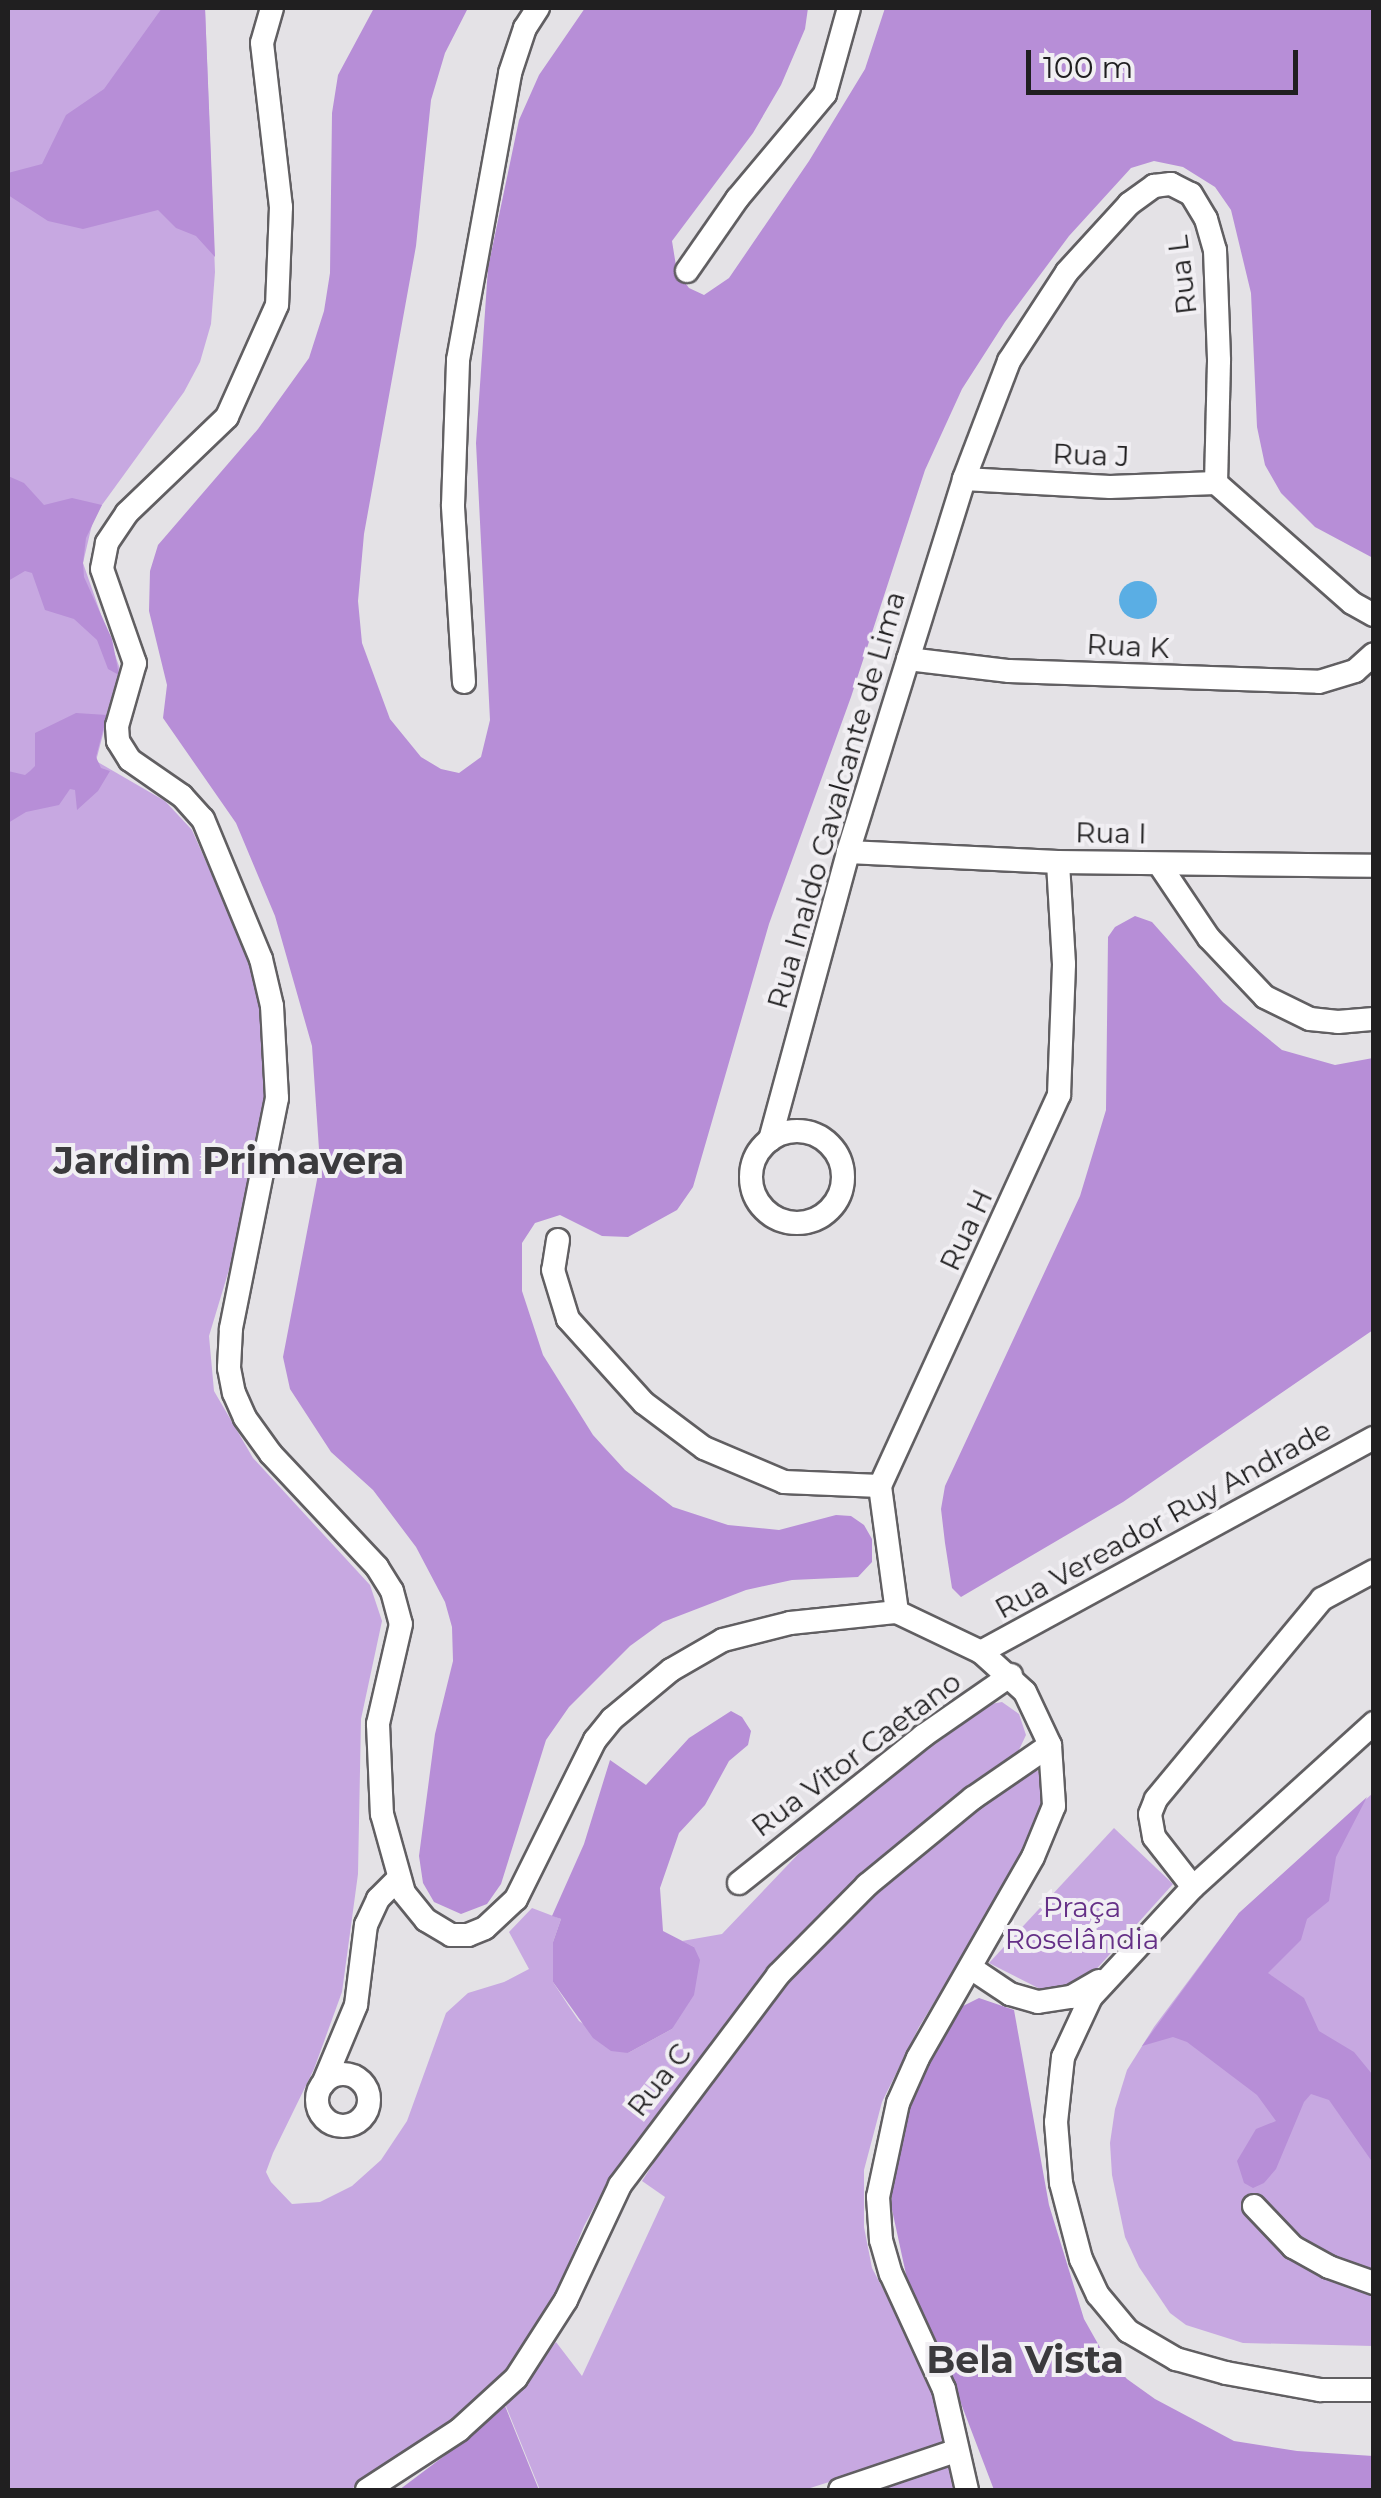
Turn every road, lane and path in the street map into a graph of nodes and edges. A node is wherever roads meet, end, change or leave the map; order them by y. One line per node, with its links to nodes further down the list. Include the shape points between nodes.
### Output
1 (272, 8): 26 (street, via 262,42 281,208 277,305 226,416 127,513 107,543 102,569 135,663 118,741 136,766 182,796 203,819 268,980 277,1098 231,1329 230,1380 256,1434 377,1567 398,1604 400,1636 384,1685 377,1742 378,1793)
2 (538, 8): 10 (street, via 510,73 458,360 453,505)
3 (849, 8): 4 (street, via 825,94)
4 (687, 271)
5 (964, 479): 6 (street, Rua J, via 1110,487); 6 (street, Rua L, via 1010,361 1049,296 1135,198 1171,184 1200,205 1215,250); 9 (street, Rua Inaldo Cavalcante de Lima)
6 (1216, 483): 7 (street)
7 (1363, 609): 8 (street)
8 (1373, 649): 9 (street, Rua K, via 1345,676 1320,682 1009,671)
9 (908, 659): 11 (street, Rua Inaldo Cavalcante de Lima)
10 (464, 682)
11 (848, 852): 12 (street, Rua I); 16 (street, Rua Inaldo Cavalcante de Lima)
12 (1058, 862): 13 (street, Rua I); 19 (street, Rua H, via 1064,964 1059,1095)
13 (1159, 864): 14 (street, Rua I); 15 (street, via 1195,920 1265,997 1310,1019)
14 (1374, 866)
15 (1374, 1018)
16 (770, 1140): 16 (street, Rua Inaldo Cavalcante de Lima, via 802,1131 819,1136 837,1154 842,1187 824,1215 786,1222 760,1204 753,1166)
17 (558, 1240): 19 (street, via 552,1270 568,1320 644,1403 704,1448 771,1477)
18 (1374, 1438): 22 (street, Rua Vereador Ruy Andrade)
19 (880, 1486): 21 (street)
20 (1374, 1570): 28 (street, via 1322,1600 1156,1798 1150,1814 1154,1837)
21 (897, 1612): 22 (street); 26 (street, via 758,1630 723,1640 672,1670 595,1740 523,1889 501,1916 475,1933 460,1937 435,1927 411,1904)
22 (980, 1652): 23 (street)
23 (1012, 1676): 25 (street); 27 (street, Rua Vitor Caetano, via 923,1736)
24 (1374, 1723): 28 (street)
25 (1050, 1745): 30 (street, via 1054,1806 1045,1832); 36 (street, Rua C, via 868,1884 778,1975 620,2185 566,2300 516,2378 459,2430)
26 (399, 1878): 31 (street, via 366,1924 356,2005)
27 (739, 1883)
28 (1193, 1887): 29 (street)
29 (1123, 1959): 30 (street, via 1092,1987 1048,2002 1010,1994); 34 (street, via 1077,2020 1063,2057 1056,2138 1080,2259 1108,2309 1138,2339 1176,2359 1304,2388)
30 (971, 1968): 35 (street, via 898,2103 878,2198 881,2240 939,2376)
31 (322, 2084)
32 (1254, 2206): 33 (street, via 1293,2247)
33 (1374, 2283)
34 (1374, 2390)
35 (955, 2451): 37 (street); 38 (street)
36 (367, 2490)
37 (840, 2490)
38 (967, 2490)

